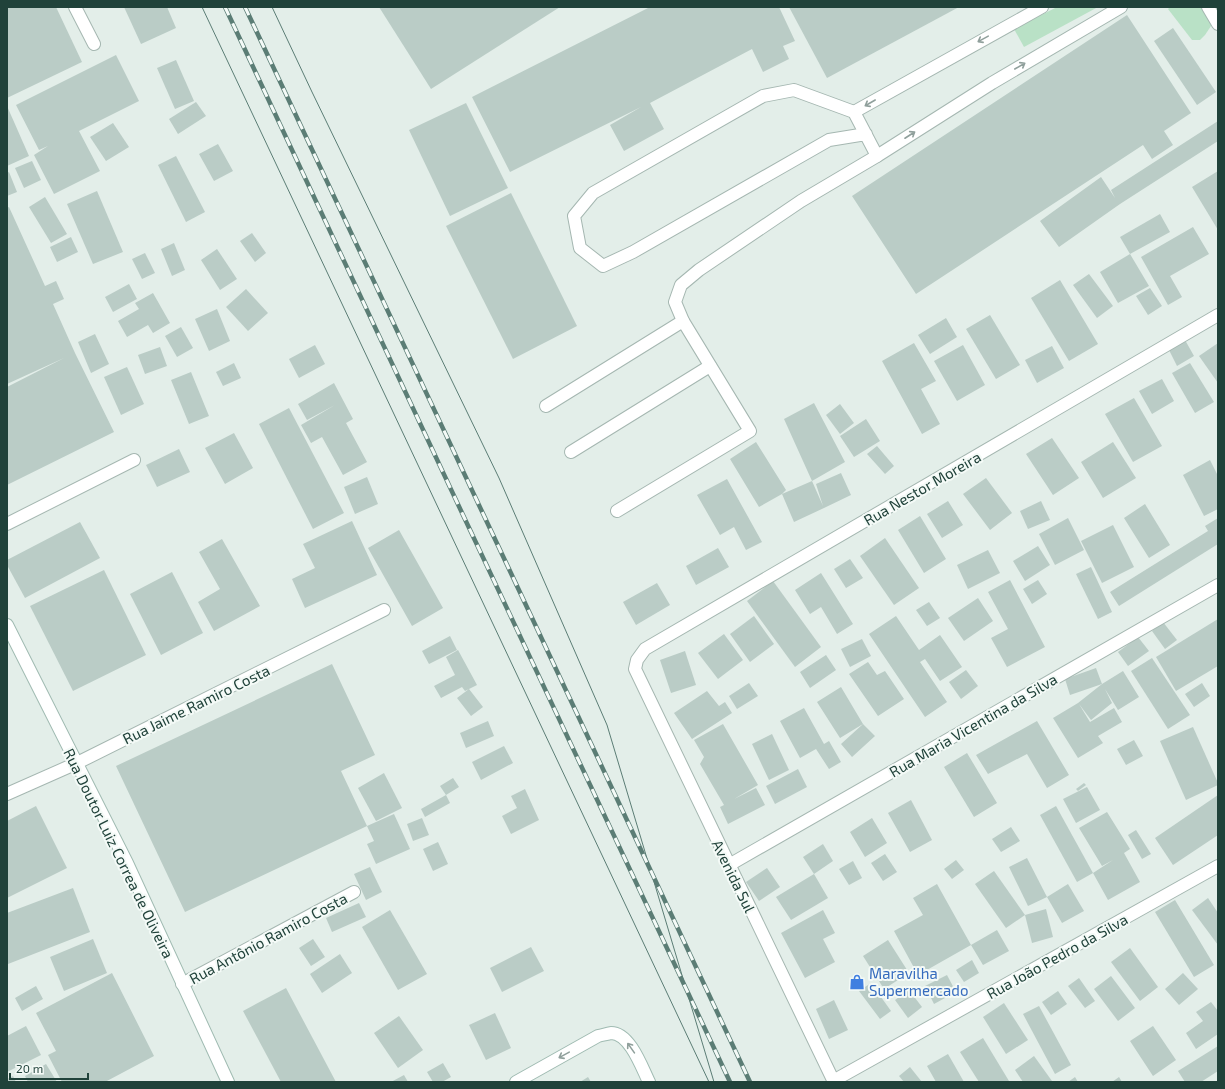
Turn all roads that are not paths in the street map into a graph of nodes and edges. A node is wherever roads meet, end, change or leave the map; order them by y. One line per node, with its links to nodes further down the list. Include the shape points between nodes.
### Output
1 (75, 7): 6 (street)
2 (1042, 7): 7 (street, one-way to 7)
3 (1121, 7): 9 (street, one-way to 3, via 992,83)
4 (1208, 7): 5 (street)
5 (1218, 24)
6 (94, 44)
7 (854, 112): 8 (street); 8 (street, via 794,90 763,96 593,193 574,216 580,248 603,266 633,252 829,140)
8 (866, 134): 9 (street)
9 (877, 156): 11 (street, via 802,201 699,270 681,285 675,302)
10 (1218, 315): 21 (street, Rua Nestor Moreira, via 645,649 637,660)
11 (683, 321): 12 (street); 13 (street)
12 (710, 366): 14 (street); 16 (street, via 750,431)
13 (546, 406)
14 (572, 452)
15 (134, 460): 17 (street)
16 (617, 511)
17 (7, 524)
18 (1218, 585): 24 (street, Rua Maria Vicentina da Silva)
19 (384, 610): 22 (street, Rua Jaime Ramiro Costa)
20 (7, 625): 22 (street, Rua Doutor Luiz Correa de Oliveira)
21 (635, 669): 24 (street, Avenida Sul)
22 (77, 763): 23 (street, Rua Jaime Ramiro Costa); 27 (street, Rua Doutor Luiz Correa de Oliveira, via 127,862)
23 (7, 794)
24 (728, 864): 28 (street, Avenida Sul)
25 (1218, 866): 28 (street, Rua João Pedro da Silva)
26 (354, 892): 27 (street, Rua Antônio Ramiro Costa)
27 (182, 984): 29 (street, Rua Doutor Luiz Correa de Oliveira)
28 (833, 1081)
29 (228, 1082)
30 (516, 1082): 31 (street, one-way to 30, via 632,1048 624,1038 612,1033 598,1036)
31 (649, 1082)

